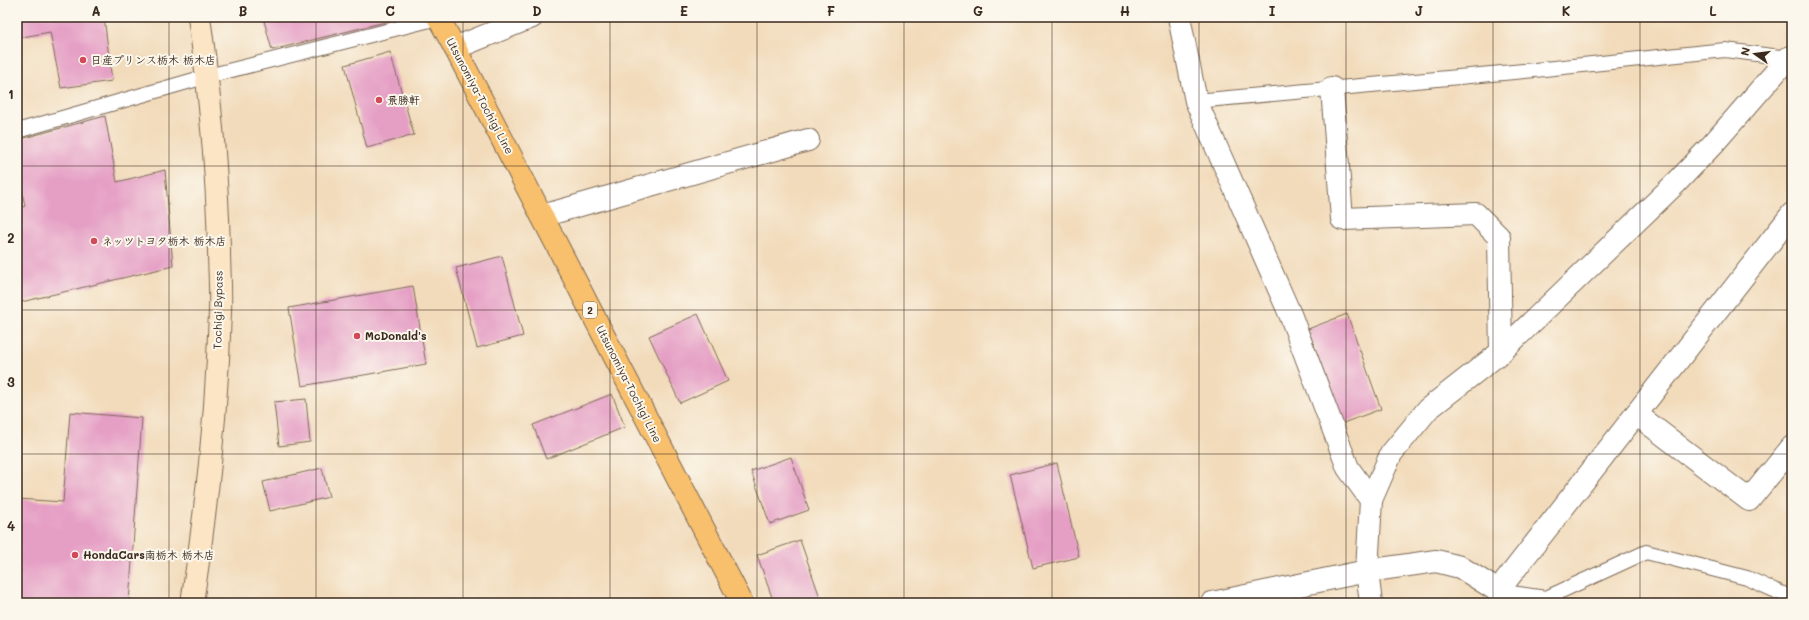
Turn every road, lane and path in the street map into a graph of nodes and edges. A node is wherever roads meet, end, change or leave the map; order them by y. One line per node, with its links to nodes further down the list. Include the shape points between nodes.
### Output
1 (199, 17): 7 (main road, Tochigi Bypass)
2 (438, 17): 5 (main road, Utsunomiya-Tochigi Line / 2); 7 (lane)
3 (532, 17): 5 (street)
4 (1179, 17): 9 (street)
5 (455, 48): 13 (main road, Utsunomiya-Tochigi Line / 2)
6 (1790, 58): 8 (lane, via 1725,50); 14 (street, via 1677,182)
7 (208, 76): 10 (lane); 21 (main road, Tochigi Bypass, via 217,194 220,311 216,394 203,533)
8 (1332, 88): 9 (lane); 14 (street, via 1342,219 1476,214 1499,237)
9 (1196, 101): 17 (street, via 1290,314 1348,468)
10 (17, 131)
11 (808, 140): 13 (street)
12 (1792, 214): 15 (street)
13 (542, 216): 22 (main road, Utsunomiya-Tochigi Line / 2)
14 (1501, 352): 17 (street, via 1428,409 1391,454)
15 (1636, 414): 16 (street, via 1749,500); 19 (street)
16 (1792, 447)
17 (1371, 500): 18 (street)
18 (1366, 570): 19 (street, via 1436,561 1460,567); 23 (street); 24 (street)
19 (1498, 592): 20 (lane, via 1546,598 1646,552 1748,578)
20 (1792, 598)
21 (192, 603)
22 (742, 603)
23 (1212, 603)
24 (1371, 603)

